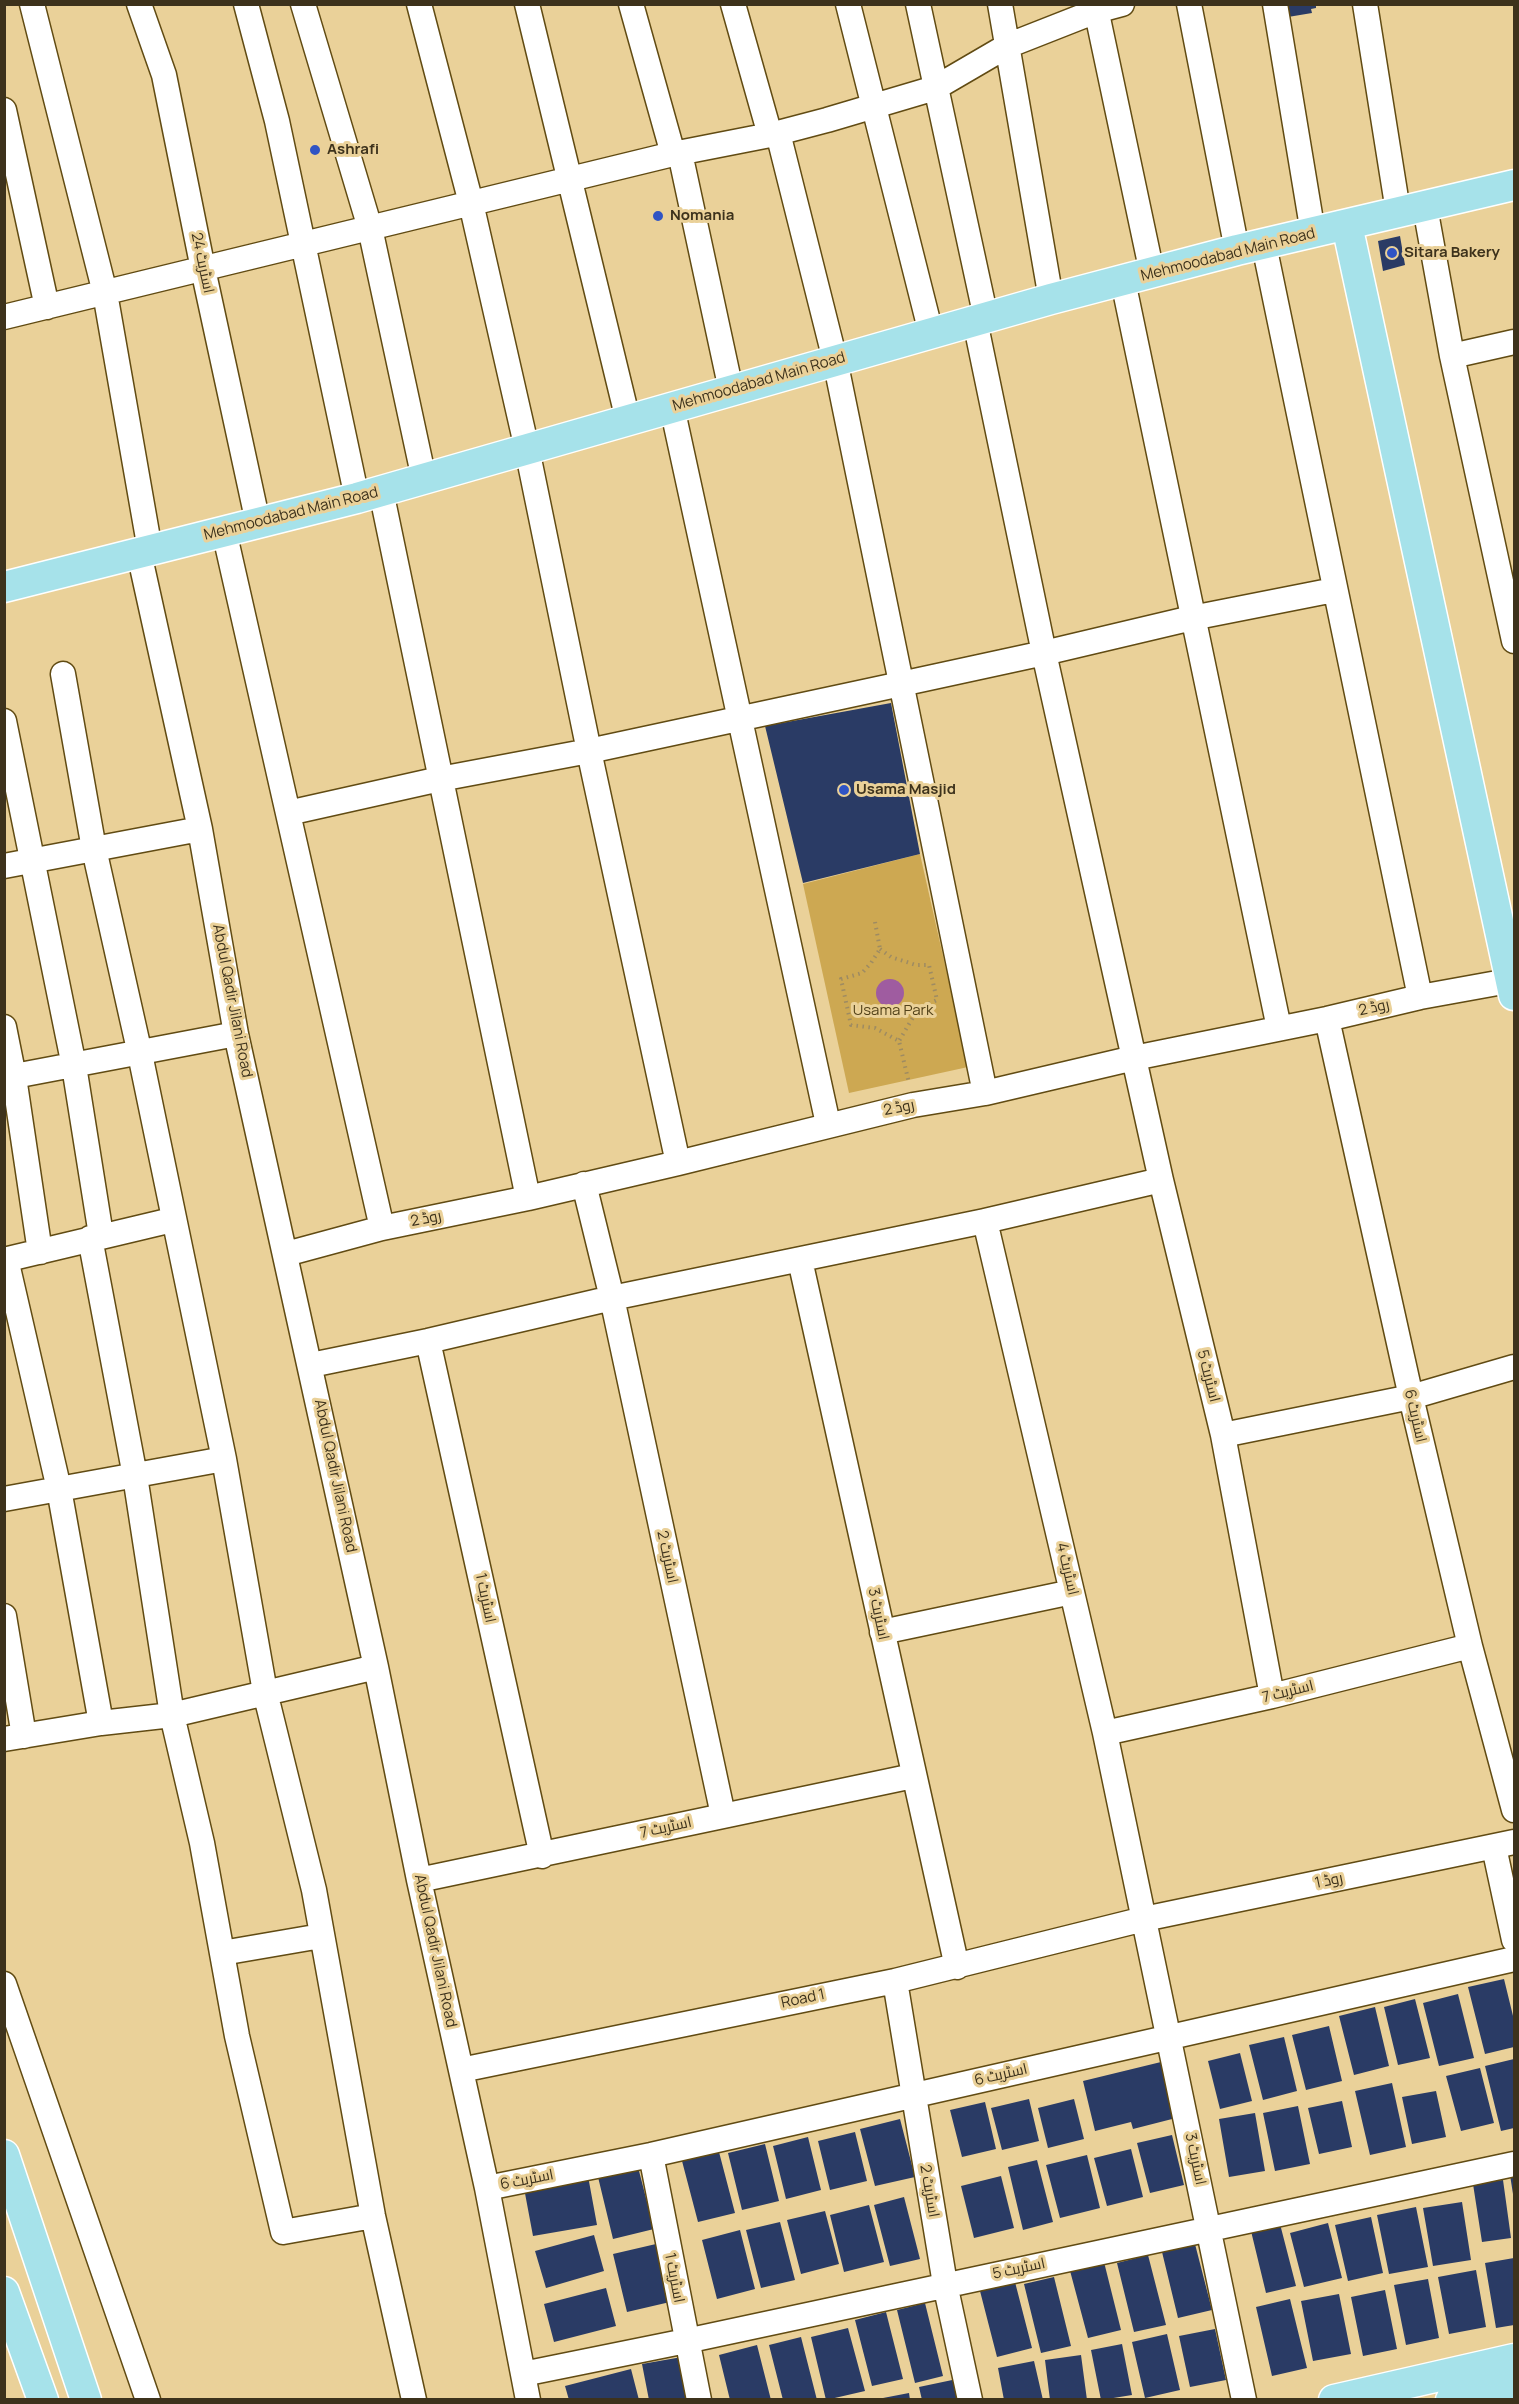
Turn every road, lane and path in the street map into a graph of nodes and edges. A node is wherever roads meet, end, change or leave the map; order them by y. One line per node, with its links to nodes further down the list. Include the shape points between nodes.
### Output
1 (32, 4): 35 (street, Abdul Qadir Jilani Road)
2 (139, 4): 32 (street, اسٹریٹ 24, via 164,75)
3 (246, 4): 30 (street)
4 (303, 4): 28 (street)
5 (419, 4): 25 (street)
6 (527, 4): 23 (street)
7 (631, 4): 22 (street)
8 (733, 4): 21 (street)
9 (848, 4): 19 (street)
10 (918, 4): 18 (street, اسٹریٹ 5)
11 (1000, 4): 17 (street)
12 (1122, 4): 16 (street)
13 (1189, 4): 31 (street)
14 (1275, 4): 29 (street)
15 (1365, 4): 26 (street)
16 (1095, 8): 17 (street); 33 (street)
17 (1007, 46): 18 (street); 36 (street)
18 (935, 88): 19 (street); 39 (street, اسٹریٹ 5)
19 (874, 105): 21 (street); 40 (street)
20 (4, 110): 37 (street)
21 (774, 134): 22 (street); 43 (street)
22 (676, 154): 23 (street); 44 (street)
23 (570, 179): 25 (street); 46 (street)
24 (1515, 185): 26 (main road, Mehmoodabad Main Road)
25 (471, 203): 28 (street); 47 (street)
26 (1411, 209): 27 (main road, Mehmoodabad Main Road); 42 (street)
27 (1347, 225): 29 (main road, Mehmoodabad Main Road); 71 (main road)
28 (370, 228): 30 (street); 48 (street)
29 (1313, 233): 31 (main road, Mehmoodabad Main Road)
30 (304, 244): 32 (street); 49 (street)
31 (1251, 247): 33 (main road, Mehmoodabad Main Road); 54 (street)
32 (203, 269): 35 (street); 50 (street, اسٹریٹ 24)
33 (1152, 273): 34 (main road, Mehmoodabad Main Road)
34 (1123, 281): 36 (main road, Mehmoodabad Main Road); 55 (street)
35 (105, 293): 37 (street); 52 (street, Abdul Qadir Jilani Road)
36 (1052, 299): 39 (main road, Mehmoodabad Main Road)
37 (47, 307): 38 (street)
38 (5, 316)
39 (981, 319): 40 (main road, Mehmoodabad Main Road); 57 (street, اسٹریٹ 5)
40 (931, 333): 43 (main road, Mehmoodabad Main Road)
41 (1515, 342): 42 (street)
42 (1452, 356): 56 (street)
43 (835, 360): 44 (main road, Mehmoodabad Main Road); 59 (street)
44 (731, 390): 45 (main road, Mehmoodabad Main Road)
45 (672, 407): 46 (main road, Mehmoodabad Main Road); 60 (street)
46 (628, 420): 47 (main road, Mehmoodabad Main Road)
47 (527, 449): 48 (main road, Mehmoodabad Main Road); 62 (street)
48 (424, 479): 49 (main road, Mehmoodabad Main Road)
49 (369, 495): 50 (main road, Mehmoodabad Main Road); 63 (street)
50 (258, 523): 51 (main road, Mehmoodabad Main Road)
51 (224, 531): 52 (main road, Mehmoodabad Main Road); 64 (street)
52 (145, 551): 53 (main road, Mehmoodabad Main Road); 65 (street, Abdul Qadir Jilani Road)
53 (4, 587)
54 (1334, 590): 55 (street); 72 (street)
55 (1192, 618): 57 (street); 75 (street)
56 (1515, 641)
57 (1044, 653): 59 (street); 79 (street, اسٹریٹ 5)
58 (63, 674): 66 (street)
59 (902, 684): 60 (street); 83 (street)
60 (738, 719): 62 (street); 84 (street)
61 (4, 721): 67 (street)
62 (589, 751): 63 (street); 85 (street)
63 (440, 778): 64 (street); 88 (street)
64 (288, 813): 91 (street)
65 (200, 829): 66 (street); 76 (street, Abdul Qadir Jilani Road)
66 (94, 849): 67 (street); 78 (street)
67 (32, 861): 68 (street); 80 (street)
68 (4, 866)
69 (875, 922): 70 (path)
70 (880, 949): 77 (path, via 891,957 929,965 937,1000 915,1014); 77 (path, via 862,974 841,979 851,1025 875,1028)
71 (1513, 985): 72 (street, روڈ 2)
72 (1420, 997): 73 (street, روڈ 2)
73 (1327, 1019): 75 (street, روڈ 2); 101 (street, اسٹریٹ 6)
74 (4, 1026): 82 (street)
75 (1279, 1028): 79 (street, روڈ 2)
76 (236, 1034): 78 (street); 94 (street, Abdul Qadir Jilani Road)
77 (899, 1041): 81 (path)
78 (140, 1054): 80 (street); 89 (street)
79 (1134, 1058): 83 (street, روڈ 2); 86 (street, اسٹریٹ 5)
80 (74, 1066): 82 (street); 92 (street)
81 (907, 1073)
82 (9, 1077): 93 (street)
83 (985, 1093): 84 (street, روڈ 2)
84 (828, 1124): 85 (street, روڈ 2)
85 (678, 1163): 87 (street, روڈ 2)
86 (1161, 1180): 90 (street); 102 (street, اسٹریٹ 5)
87 (584, 1184): 88 (street, روڈ 2); 97 (street, اسٹریٹ 2)
88 (528, 1198): 91 (street, روڈ 2)
89 (172, 1220): 92 (street); 103 (street)
90 (985, 1221): 96 (street); 107 (street, اسٹریٹ 4)
91 (382, 1228): 94 (street, روڈ 2)
92 (95, 1237): 93 (street); 104 (street)
93 (40, 1252): 95 (street)
94 (286, 1254): 99 (street, Abdul Qadir Jilani Road)
95 (5, 1259): 105 (street)
96 (800, 1260): 97 (street); 109 (street, اسٹریٹ 3)
97 (612, 1298): 98 (street); 120 (street, اسٹریٹ 2)
98 (429, 1341): 99 (street); 122 (street, اسٹریٹ 1)
99 (311, 1365): 111 (street, Abdul Qadir Jilani Road)
100 (1515, 1367): 101 (street)
101 (1411, 1397): 102 (street); 110 (street, اسٹریٹ 6)
102 (1223, 1435): 113 (street, اسٹریٹ 5)
103 (224, 1459): 104 (street); 112 (street)
104 (135, 1476): 105 (street); 114 (street)
105 (59, 1489): 106 (street); 115 (street)
106 (4, 1499)
107 (1072, 1592): 109 (street); 116 (street, اسٹریٹ 4)
108 (4, 1616): 117 (street)
109 (882, 1632): 118 (street, اسٹریٹ 3)
110 (1470, 1646): 113 (street, اسٹریٹ 7); 119 (street, اسٹریٹ 6)
111 (376, 1667): 112 (street); 123 (street, Abdul Qadir Jilani Road)
112 (265, 1692): 114 (street); 125 (street, via 314,1890)
113 (1272, 1696): 116 (street, اسٹریٹ 7)
114 (172, 1715): 115 (street); 127 (street, via 202,1843)
115 (101, 1723): 117 (street)
116 (1105, 1733): 124 (street, اسٹریٹ 4)
117 (14, 1737)
118 (913, 1776): 120 (street, اسٹریٹ 7); 129 (street, اسٹریٹ 3)
119 (1515, 1810)
120 (723, 1815): 122 (street, اسٹریٹ 7)
121 (1504, 1845): 124 (street, روڈ 1); 126 (street)
122 (542, 1856): 123 (street, اسٹریٹ 7)
123 (420, 1880): 133 (street, Abdul Qadir Jilani Road)
124 (1144, 1919): 129 (street, Road 1); 132 (street, اسٹریٹ 3)
125 (321, 1936): 127 (street); 139 (street)
126 (1515, 1940)
127 (222, 1953): 139 (street, via 237,2036 283,2232)
128 (1515, 1959): 132 (street, اسٹریٹ 6)
129 (957, 1967): 130 (street, Road 1)
130 (895, 1981): 133 (street, Road 1); 134 (street, اسٹریٹ 2)
131 (4, 1984): 149 (street)
132 (1170, 2037): 134 (street, اسٹریٹ 6); 140 (street, اسٹریٹ 3)
133 (460, 2070): 138 (street, Abdul Qadir Jilani Road)
134 (912, 2095): 136 (street, اسٹریٹ 6); 141 (street, اسٹریٹ 2)
135 (4, 2155): 148 (main road)
136 (651, 2155): 138 (street, اسٹریٹ 6); 143 (street, اسٹریٹ 1)
137 (1515, 2164): 140 (street, اسٹریٹ 5)
138 (487, 2188): 145 (street, Abdul Qadir Jilani Road)
139 (373, 2216): 150 (street)
140 (1209, 2229): 141 (street, اسٹریٹ 5); 154 (street, اسٹریٹ 3)
141 (945, 2284): 143 (street, اسٹریٹ 5); 153 (street, اسٹریٹ 2)
142 (4, 2292): 147 (main road)
143 (686, 2341): 145 (street, اسٹریٹ 5); 152 (street, اسٹریٹ 1)
144 (1515, 2359): 155 (main road)
145 (523, 2374): 151 (street, Abdul Qadir Jilani Road)
146 (1515, 2386): 156 (main road)
147 (43, 2400)
148 (86, 2400)
149 (148, 2400)
150 (414, 2400)
151 (528, 2400)
152 (699, 2400)
153 (970, 2400)
154 (1245, 2400)
155 (1334, 2400)
156 (1451, 2400)

